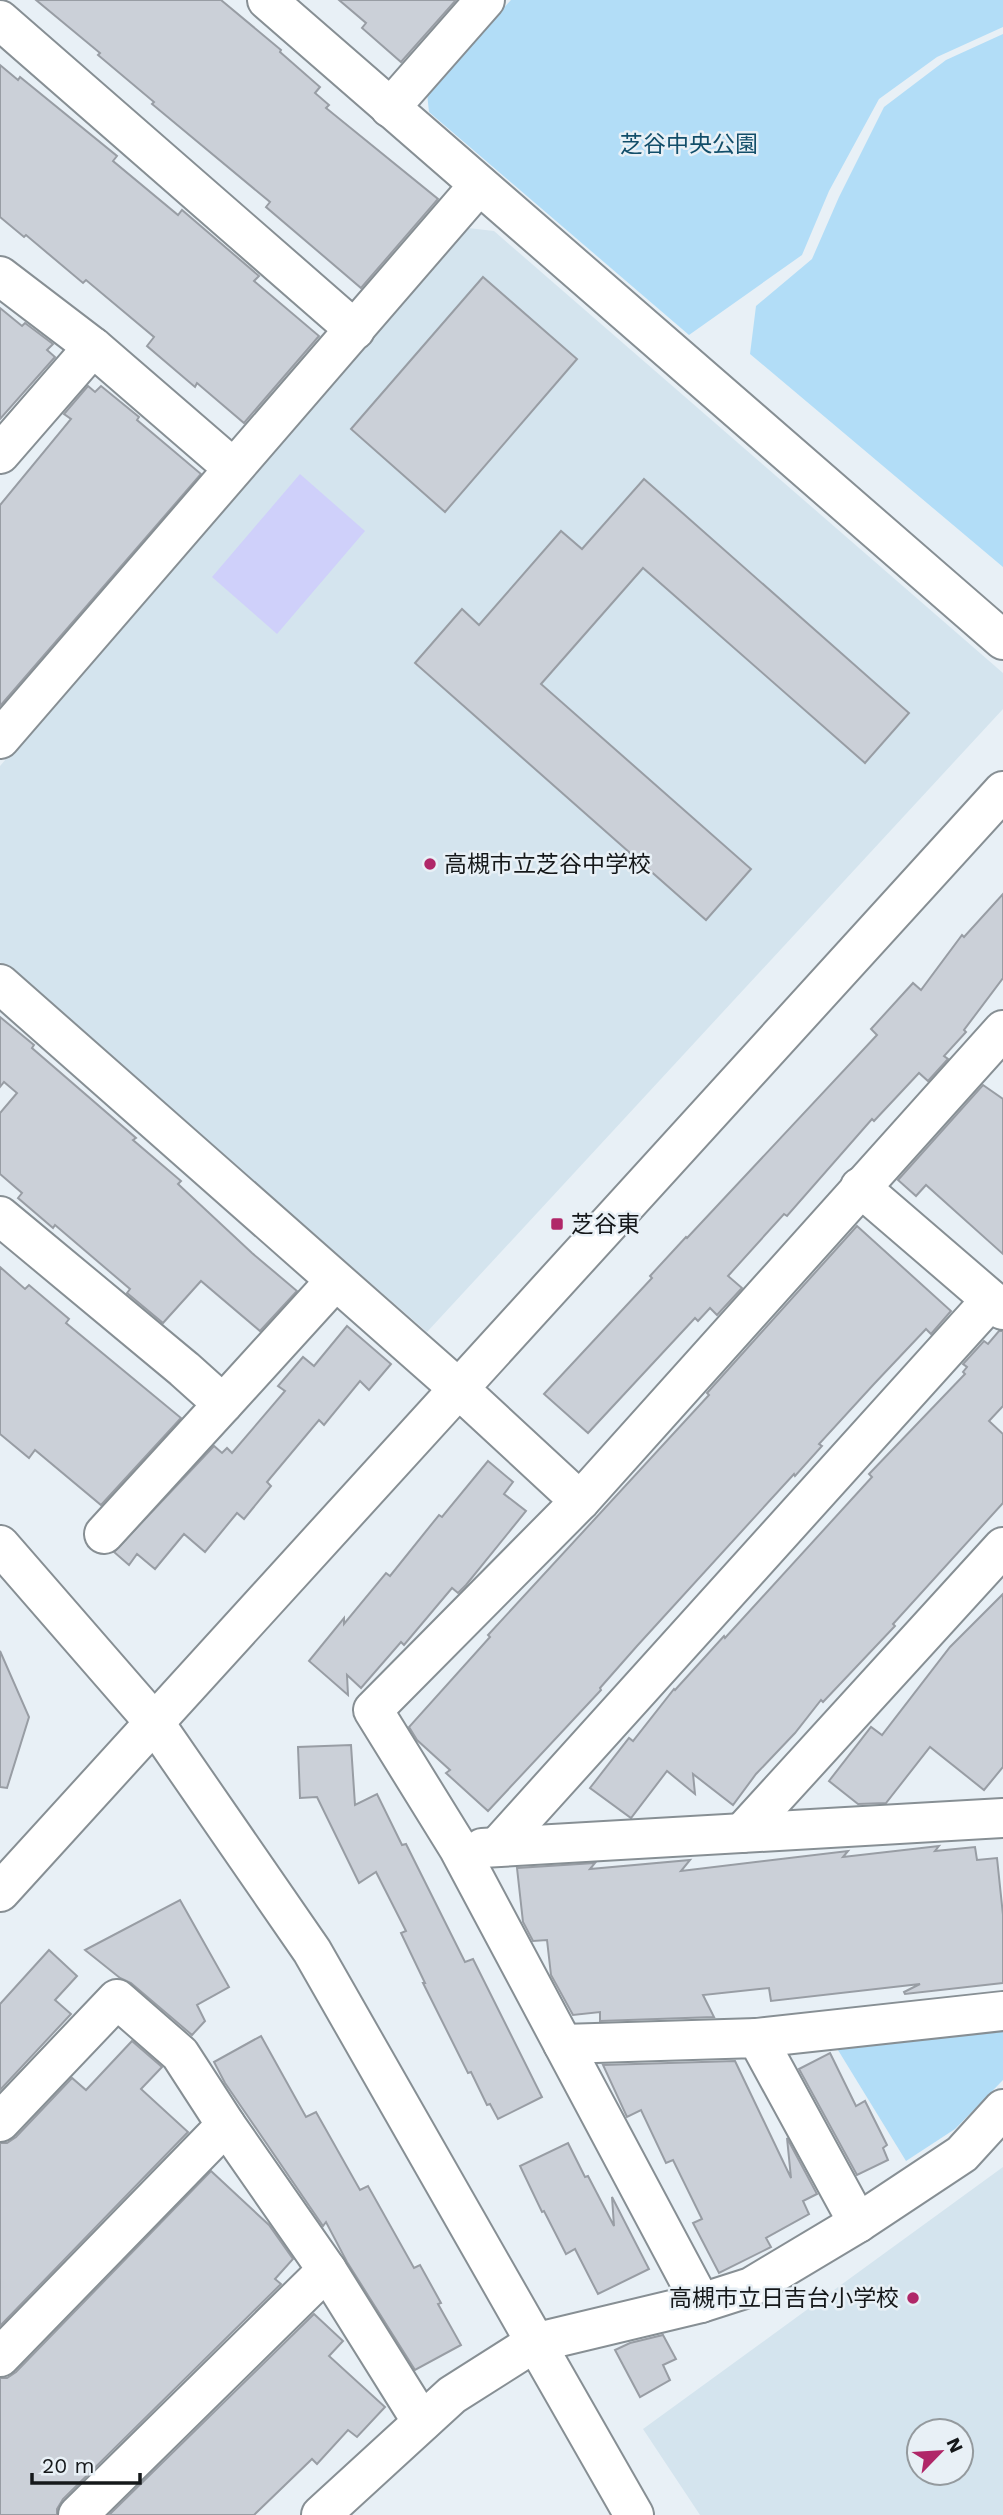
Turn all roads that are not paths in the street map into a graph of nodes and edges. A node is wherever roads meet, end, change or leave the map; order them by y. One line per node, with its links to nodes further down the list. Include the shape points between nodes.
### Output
1 (267, 0): 4 (street)
2 (485, 0): 4 (street)
3 (0, 20): 7 (street)
4 (390, 107): 5 (street)
5 (479, 185): 7 (street); 11 (street)
6 (0, 276): 8 (street)
7 (355, 330): 10 (street)
8 (93, 347): 9 (street); 10 (street)
9 (0, 454)
10 (233, 468): 12 (street)
11 (1003, 640)
12 (0, 739)
13 (1003, 791): 20 (street)
14 (0, 984): 18 (street)
15 (998, 1046): 16 (street)
16 (860, 1187): 19 (street); 22 (street)
17 (0, 1216): 21 (street)
18 (335, 1281): 20 (street); 21 (street)
19 (997, 1305): 29 (street)
20 (459, 1389): 22 (street); 26 (street)
21 (223, 1404): 23 (street)
22 (580, 1501): 30 (street, via 373,1710)
23 (104, 1534)
24 (0, 1545): 26 (street)
25 (1003, 1547): 28 (street)
26 (155, 1722): 31 (street); 41 (street, via 312,1951)
27 (1003, 1818): 28 (street)
28 (743, 1833): 29 (street)
29 (497, 1847): 30 (street)
30 (459, 1849): 34 (street)
31 (0, 1892)
32 (1003, 2011): 33 (street)
33 (757, 2038): 34 (street); 38 (street)
34 (564, 2044): 40 (street)
35 (1003, 2109): 38 (street, via 962,2154)
36 (0, 2122): 37 (street, via 117,1999 180,2054)
37 (226, 2125): 39 (street); 42 (street)
38 (858, 2223): 40 (street, via 751,2287)
39 (327, 2270): 43 (street); 44 (street)
40 (701, 2303): 41 (street)
41 (534, 2343): 43 (street, via 452,2395); 46 (street)
42 (0, 2357)
43 (422, 2422): 45 (street)
44 (78, 2515)
45 (321, 2515)
46 (635, 2515)

